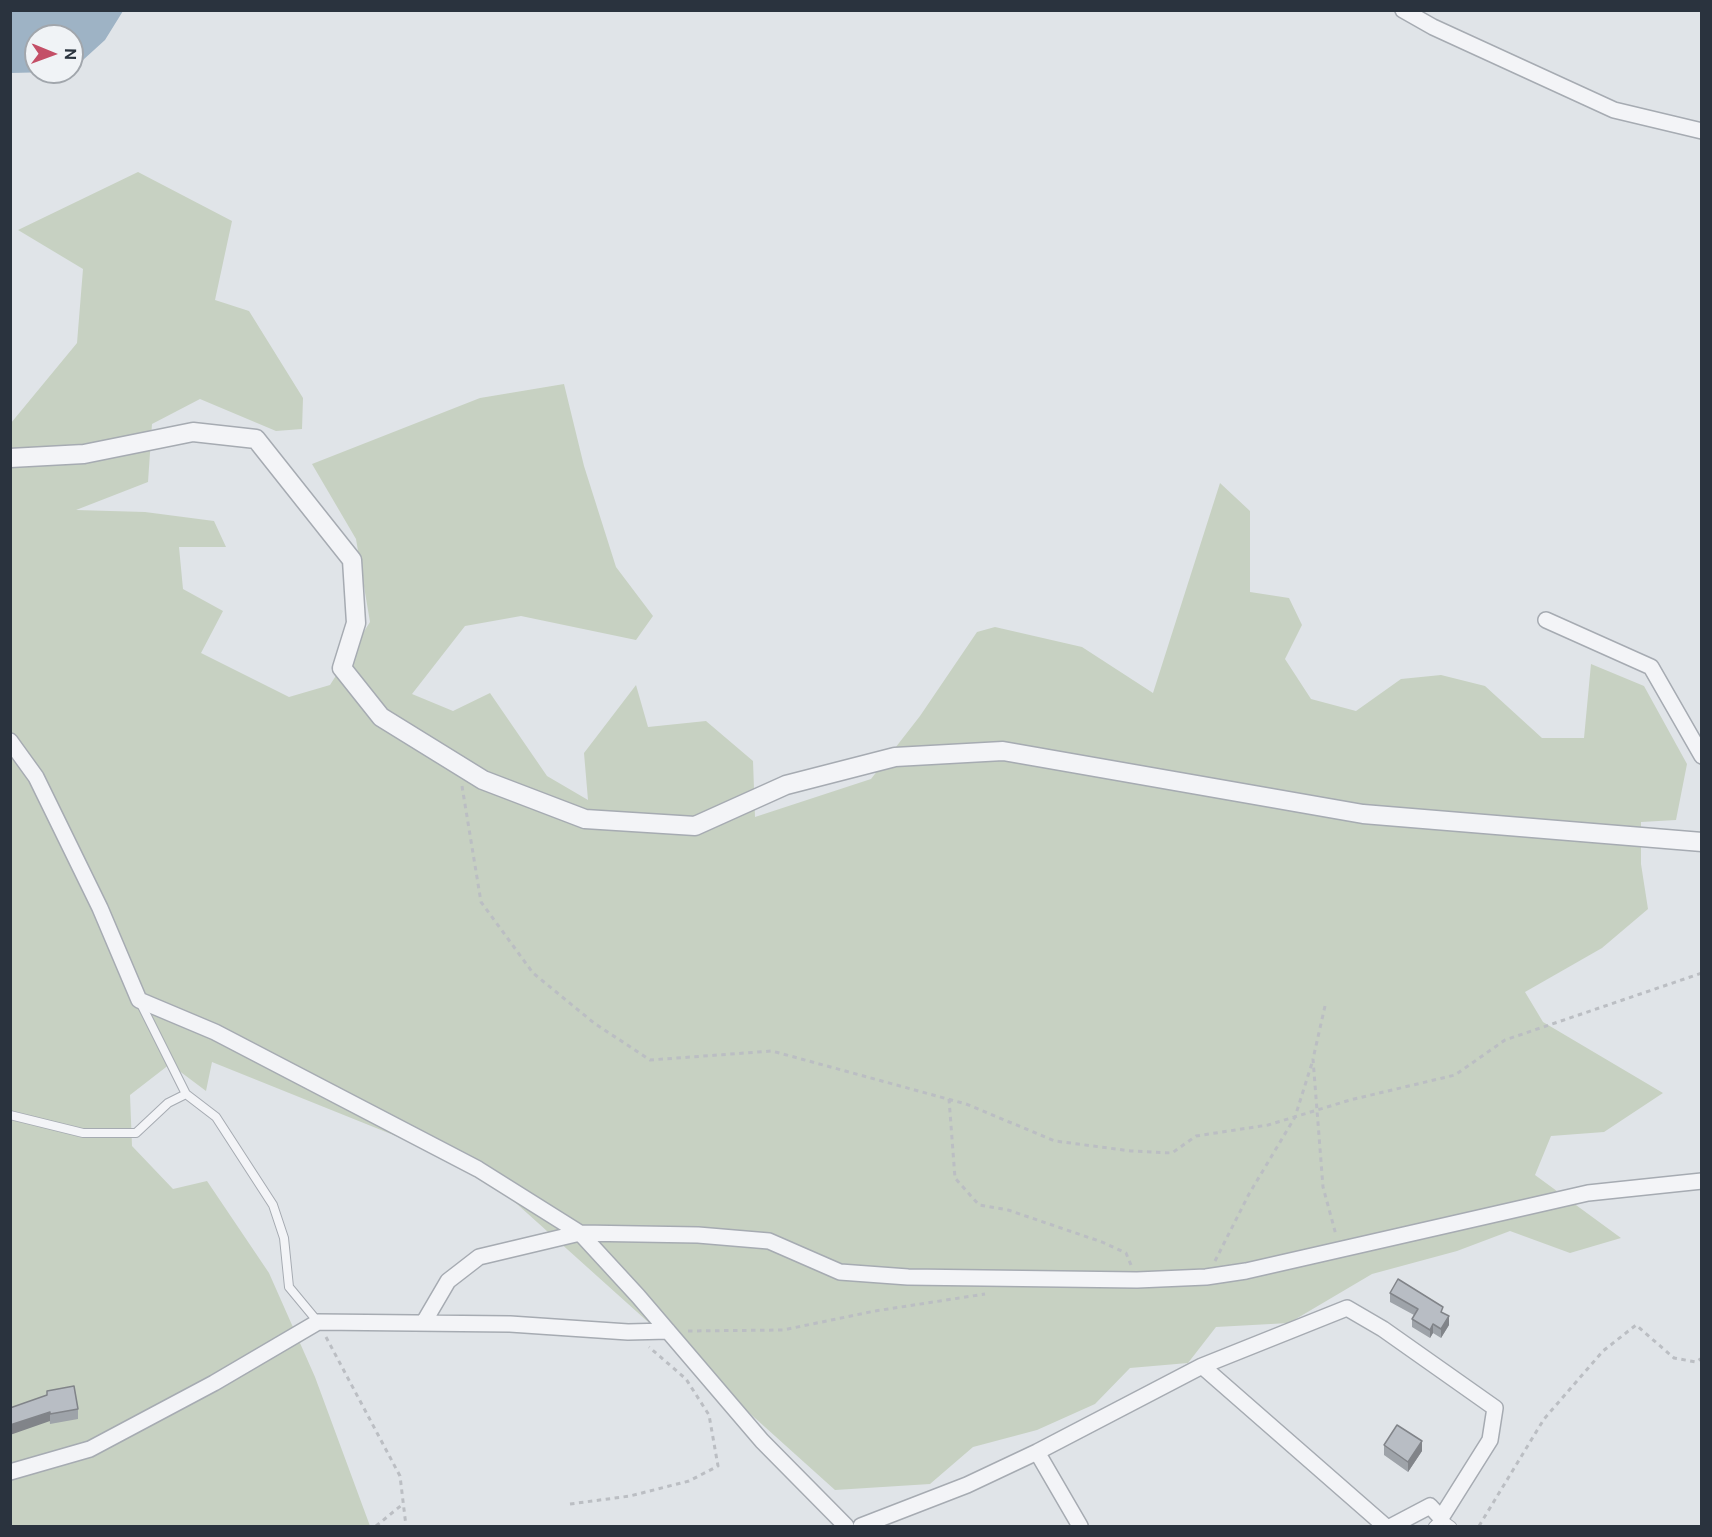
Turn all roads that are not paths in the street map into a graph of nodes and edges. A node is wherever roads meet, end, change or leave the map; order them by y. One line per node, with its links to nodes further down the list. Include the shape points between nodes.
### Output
1 (1403, 10): 2 (street, via 1614,110)
2 (1701, 131)
3 (10, 458): 7 (street, via 84,454 193,432 256,438 352,560 356,623 342,668 381,717 483,780 585,819 695,826 786,785 895,758 1003,752 1363,814)
4 (1546, 620): 6 (street, via 1651,667)
5 (10, 741): 8 (street, via 36,777 100,908)
6 (1701, 756)
7 (1701, 842)
8 (139, 1000): 9 (lane); 12 (street, via 215,1032 468,1164)
9 (186, 1094): 10 (lane, via 168,1103 136,1133 83,1133); 13 (lane, via 216,1117 273,1205 284,1238 289,1287)
10 (10, 1115)
11 (1701, 1181): 12 (street, via 1587,1193 1206,1277 908,1277 840,1272 769,1241)
12 (580, 1233): 14 (street, via 479,1257 448,1281); 15 (street)
13 (318, 1322): 14 (street); 18 (street, via 90,1449)
14 (424, 1322): 15 (street)
15 (668, 1331): 20 (street, via 762,1441)
16 (1202, 1366): 17 (street); 19 (street, via 1347,1308 1383,1329 1495,1408 1490,1440); 23 (street)
17 (1037, 1452): 21 (street, via 968,1485); 22 (street)
18 (10, 1472)
19 (1442, 1524): 24 (street, via 1430,1506)
20 (846, 1527)
21 (861, 1527)
22 (1080, 1527)
23 (1385, 1527)
24 (1392, 1527)

